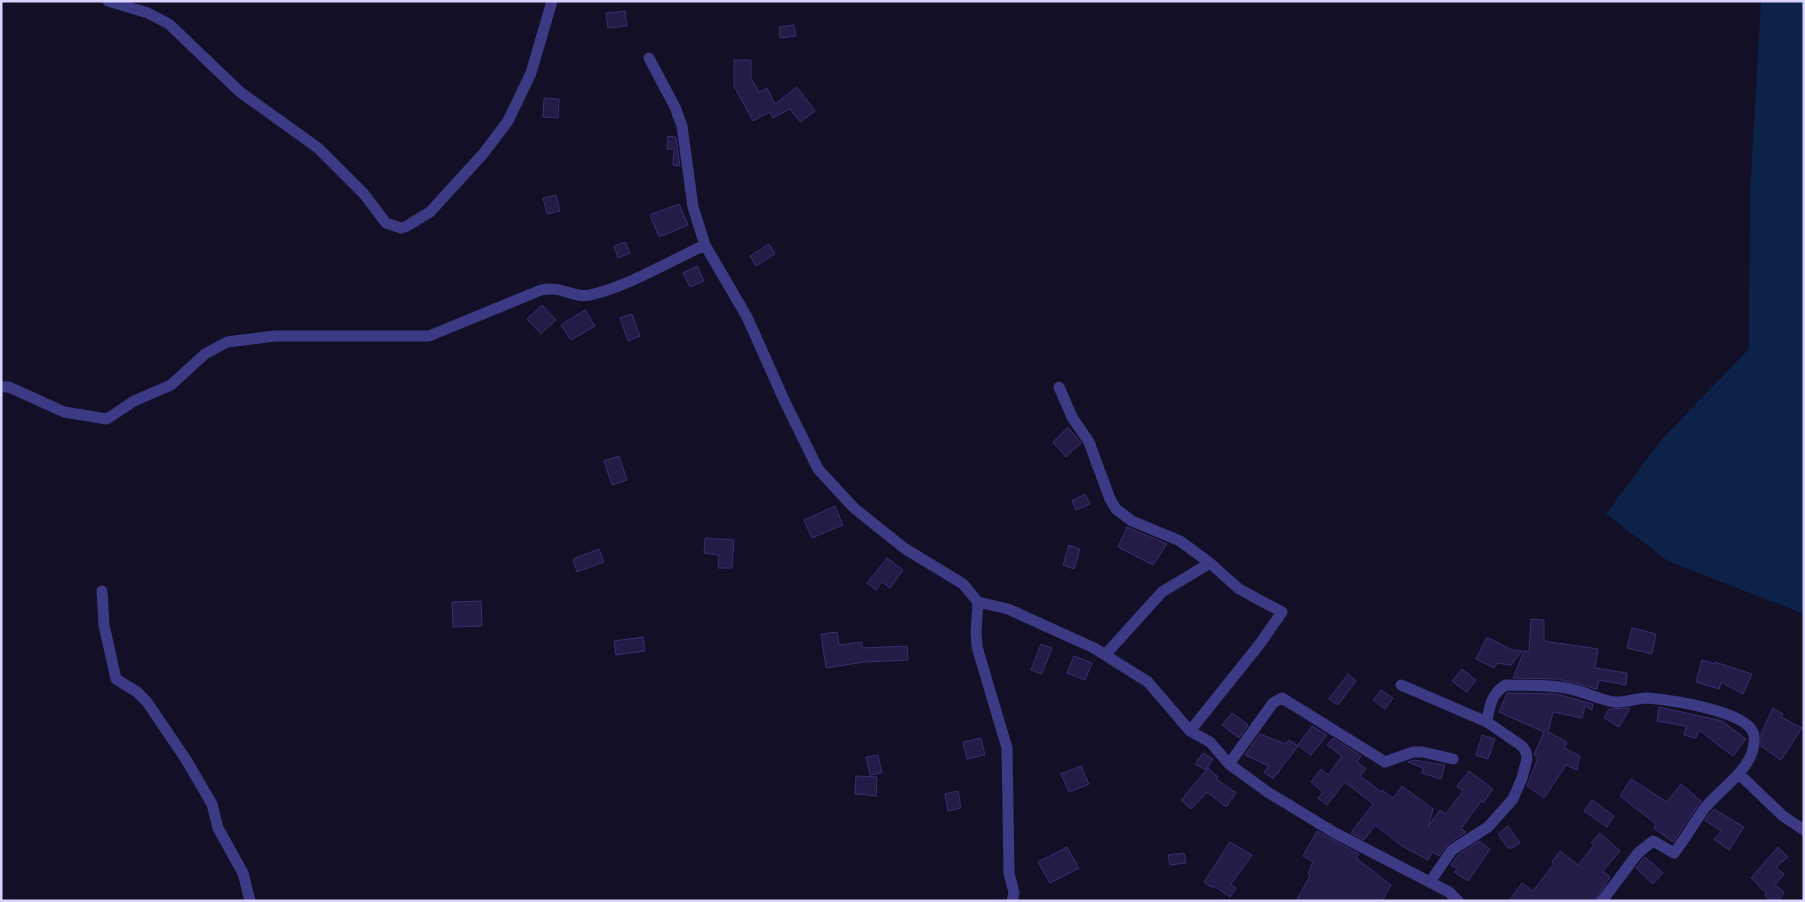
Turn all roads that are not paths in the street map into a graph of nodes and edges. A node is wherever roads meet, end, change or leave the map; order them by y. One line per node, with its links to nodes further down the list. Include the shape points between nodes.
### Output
1 (108, 1): 2 (street, via 148,13 169,24 240,92 318,148 364,194 386,223 401,228 430,212 508,121 531,73)
2 (552, 1)
3 (648, 58): 4 (street, via 682,126 693,206)
4 (705, 245): 5 (street, via 589,296 577,296 553,287 429,336 275,336 226,342 205,354 171,385 134,400 107,419 64,412 9,387); 9 (street, via 747,317 818,469 854,508 904,548 963,584)
5 (1, 387)
6 (1060, 387): 7 (street, via 1072,417 1089,442 1116,509 1139,525 1180,541)
7 (1210, 563): 10 (street, via 1162,592); 13 (street, via 1239,589 1282,612)
8 (102, 591): 19 (street, via 104,625 116,679 147,702 199,780 212,804 218,828 243,873)
9 (978, 602): 10 (street, via 1008,609); 20 (street, via 977,647 1007,748)
10 (1105, 655): 13 (street, via 1148,682)
11 (1401, 685): 12 (street)
12 (1487, 722): 16 (street, via 1493,697 1506,685 1561,687 1611,702 1647,698 1709,709 1727,713 1753,729 1753,746); 18 (street, via 1526,752 1517,794 1488,827 1452,850)
13 (1190, 731): 15 (street, via 1210,742)
14 (1453, 759): 15 (street, via 1413,752 1385,762 1282,698 1273,703)
15 (1229, 764): 18 (street, via 1269,794 1335,833)
16 (1739, 774): 17 (street, via 1783,816); 22 (street, via 1704,810 1674,853 1654,840 1638,852)
17 (1804, 830)
18 (1430, 882): 21 (street)
19 (250, 901)
20 (1012, 901)
21 (1458, 901)
22 (1602, 901)

